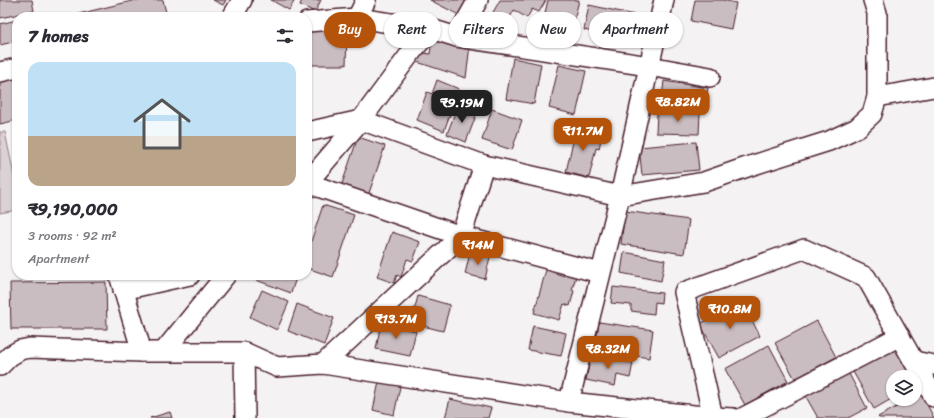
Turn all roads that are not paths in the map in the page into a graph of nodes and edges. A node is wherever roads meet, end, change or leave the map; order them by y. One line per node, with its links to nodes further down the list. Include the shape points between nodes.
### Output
1 (242, 0): 6 (street)
2 (366, 0): 7 (street)
3 (478, 0): 8 (street)
4 (664, 0): 13 (street)
5 (873, 0): 18 (street, via 877,13)
6 (235, 12)
7 (360, 12)
8 (471, 12)
9 (324, 21): 10 (street)
10 (312, 22)
11 (518, 46): 13 (street)
12 (415, 48): 19 (street)
13 (649, 66): 16 (street); 24 (street)
14 (12, 69): 15 (street)
15 (0, 72)
16 (710, 77)
17 (934, 87): 18 (street)
18 (877, 97): 24 (street, via 872,114 857,128 829,141 704,182)
19 (361, 120): 20 (street); 21 (street); 22 (street)
20 (312, 131)
21 (484, 165): 24 (street); 25 (street)
22 (312, 177)
23 (312, 185): 25 (street)
24 (620, 196): 26 (street)
25 (461, 236): 26 (street); 35 (street)
26 (600, 273): 39 (street)
27 (141, 280): 29 (street)
28 (222, 280): 32 (street)
29 (121, 282): 31 (street)
30 (900, 336): 34 (street); 40 (street, via 866,276 804,249 684,292); 43 (street)
31 (142, 352): 32 (street); 37 (street, via 30,348 20,350)
32 (164, 352): 33 (street)
33 (244, 352): 35 (street, via 277,367); 41 (street)
34 (914, 362): 36 (street); 38 (street)
35 (323, 364): 39 (street)
36 (934, 365)
37 (0, 366)
38 (934, 397)
39 (570, 402): 40 (street)
40 (713, 417): 42 (street)
41 (244, 418)
42 (733, 418)
43 (742, 418)

